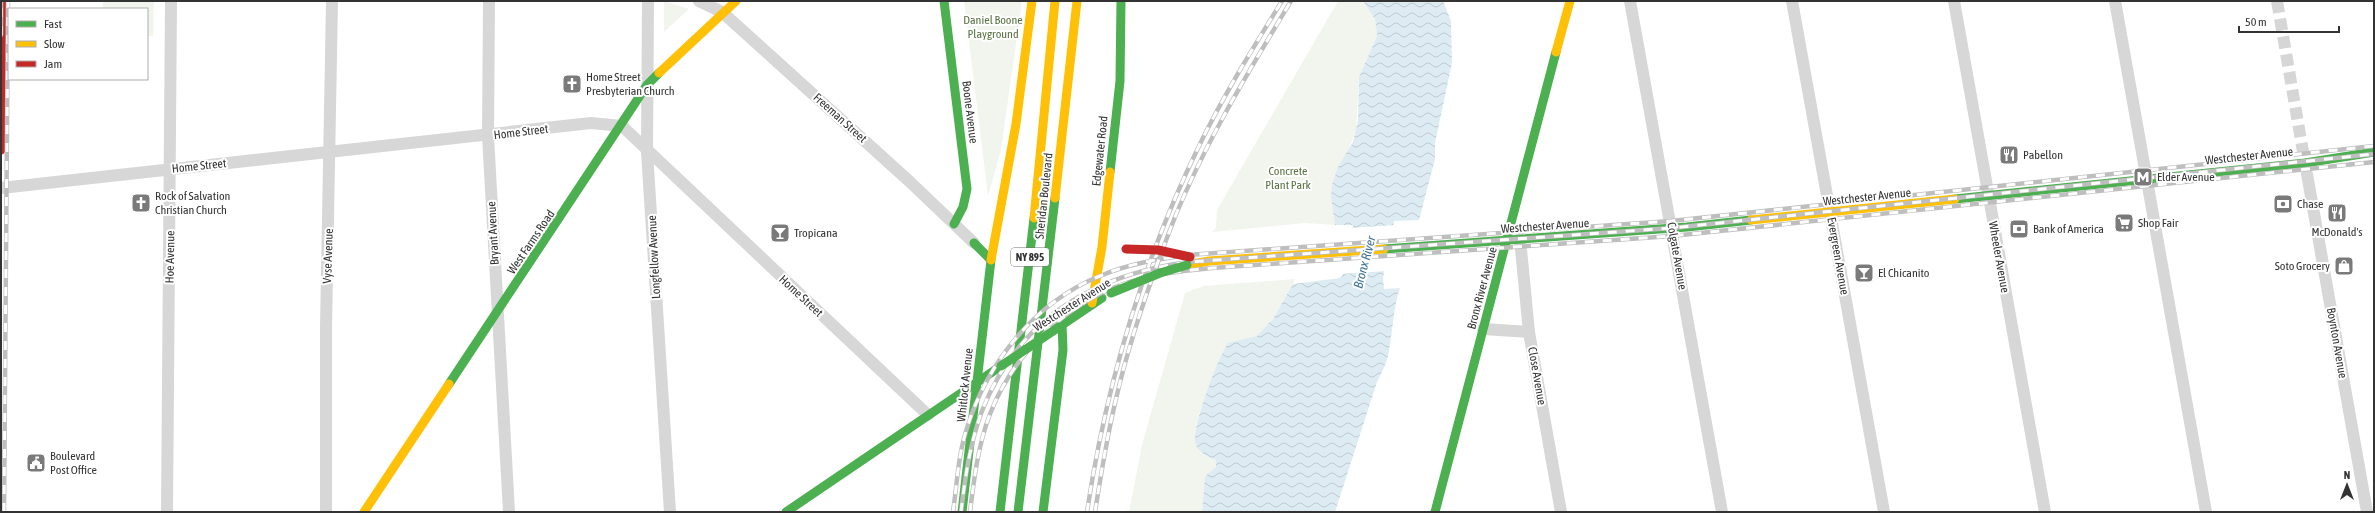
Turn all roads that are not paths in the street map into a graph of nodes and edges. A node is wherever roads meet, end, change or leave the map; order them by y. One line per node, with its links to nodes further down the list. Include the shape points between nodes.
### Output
1 (3, 1): 22 (main road)
2 (171, 1): 26 (street, Hoe Avenue)
3 (332, 1): 23 (street, Vyse Avenue)
4 (488, 1): 21 (street, Bryant Avenue)
5 (648, 1): 19 (street, Longfellow Avenue)
6 (700, 1): 18 (street, Freeman Street)
7 (736, 1): 18 (main road, West Farms Road)
8 (944, 1): 32 (main road, Boone Avenue, via 968,189 963,207)
9 (1032, 1): 38 (main road, Whitlock Avenue, via 1016,124)
10 (1055, 1): 54 (main road, Sheridan Boulevard / NY 895, via 1032,239)
11 (1077, 1): 55 (main road, Sheridan Boulevard / NY 895)
12 (1121, 1): 37 (main road, Edgewater Road, via 1121,68)
13 (1570, 1): 35 (main road, Bronx River Avenue)
14 (1630, 1): 33 (street, Colgate Avenue)
15 (1792, 1): 31 (street, Evergreen Avenue)
16 (1954, 1): 30 (street, Wheeler Avenue)
17 (2115, 1): 28 (street)
18 (722, 12): 19 (main road, West Farms Road); 32 (street, Freeman Street)
19 (647, 85): 20 (main road, West Farms Road); 24 (street, Longfellow Avenue)
20 (622, 126): 21 (street, Home Street, via 591,123); 24 (street, Home Street); 41 (main road, West Farms Road)
21 (488, 136): 23 (street, Home Street); 41 (street, Bryant Avenue)
22 (1, 150)
23 (330, 152): 26 (street, Home Street); 48 (street, Vyse Avenue, via 326,328)
24 (647, 152): 46 (street, Home Street); 51 (street, Longfellow Avenue)
25 (2374, 152): 28 (main road, Westchester Avenue, via 2305,163)
26 (171, 169): 29 (street, Home Street); 47 (street, Hoe Avenue)
27 (2307, 174): 63 (street, Boynton Avenue)
28 (2146, 179): 30 (main road, Westchester Avenue); 62 (street)
29 (1, 188)
30 (1988, 196): 31 (main road, Westchester Avenue); 61 (street, Wheeler Avenue)
31 (1830, 213): 33 (main road, Westchester Avenue); 60 (street, Evergreen Avenue)
32 (954, 224): 36 (street, Freeman Street)
33 (1672, 229): 34 (main road, Westchester Avenue); 59 (street, Colgate Avenue)
34 (1520, 239): 35 (main road, Westchester Avenue); 44 (street, Close Avenue)
35 (1507, 240): 39 (main road, Westchester Avenue); 43 (main road, Bronx River Avenue)
36 (974, 243): 38 (main road)
37 (1102, 247): 39 (main road, Westchester Avenue, bridge, via 1158,250); 40 (main road, Edgewater Road)
38 (991, 260): 45 (main road, Whitlock Avenue)
39 (1188, 261): 40 (main road, Westchester Avenue, bridge, via 1111,293)
40 (1092, 304): 42 (main road, Westchester Avenue)
41 (497, 313): 49 (main road, West Farms Road); 50 (street, Bryant Avenue)
42 (1061, 325): 45 (main road, Westchester Avenue, bridge); 56 (main road, via 1063,350)
43 (1483, 329): 44 (street); 57 (main road, Bronx River Avenue)
44 (1529, 332): 58 (street, Close Avenue)
45 (978, 382): 46 (main road, Westchester Avenue); 53 (main road, Whitlock Avenue)
46 (928, 416): 52 (main road, Westchester Avenue)
47 (167, 512)
48 (326, 512)
49 (364, 512)
50 (509, 512)
51 (670, 512)
52 (786, 512)
53 (962, 512)
54 (1000, 512)
55 (1018, 512)
56 (1043, 512)
57 (1435, 512)
58 (1561, 512)
59 (1722, 512)
60 (1884, 512)
61 (2044, 512)
62 (2206, 512)
63 (2367, 512)

